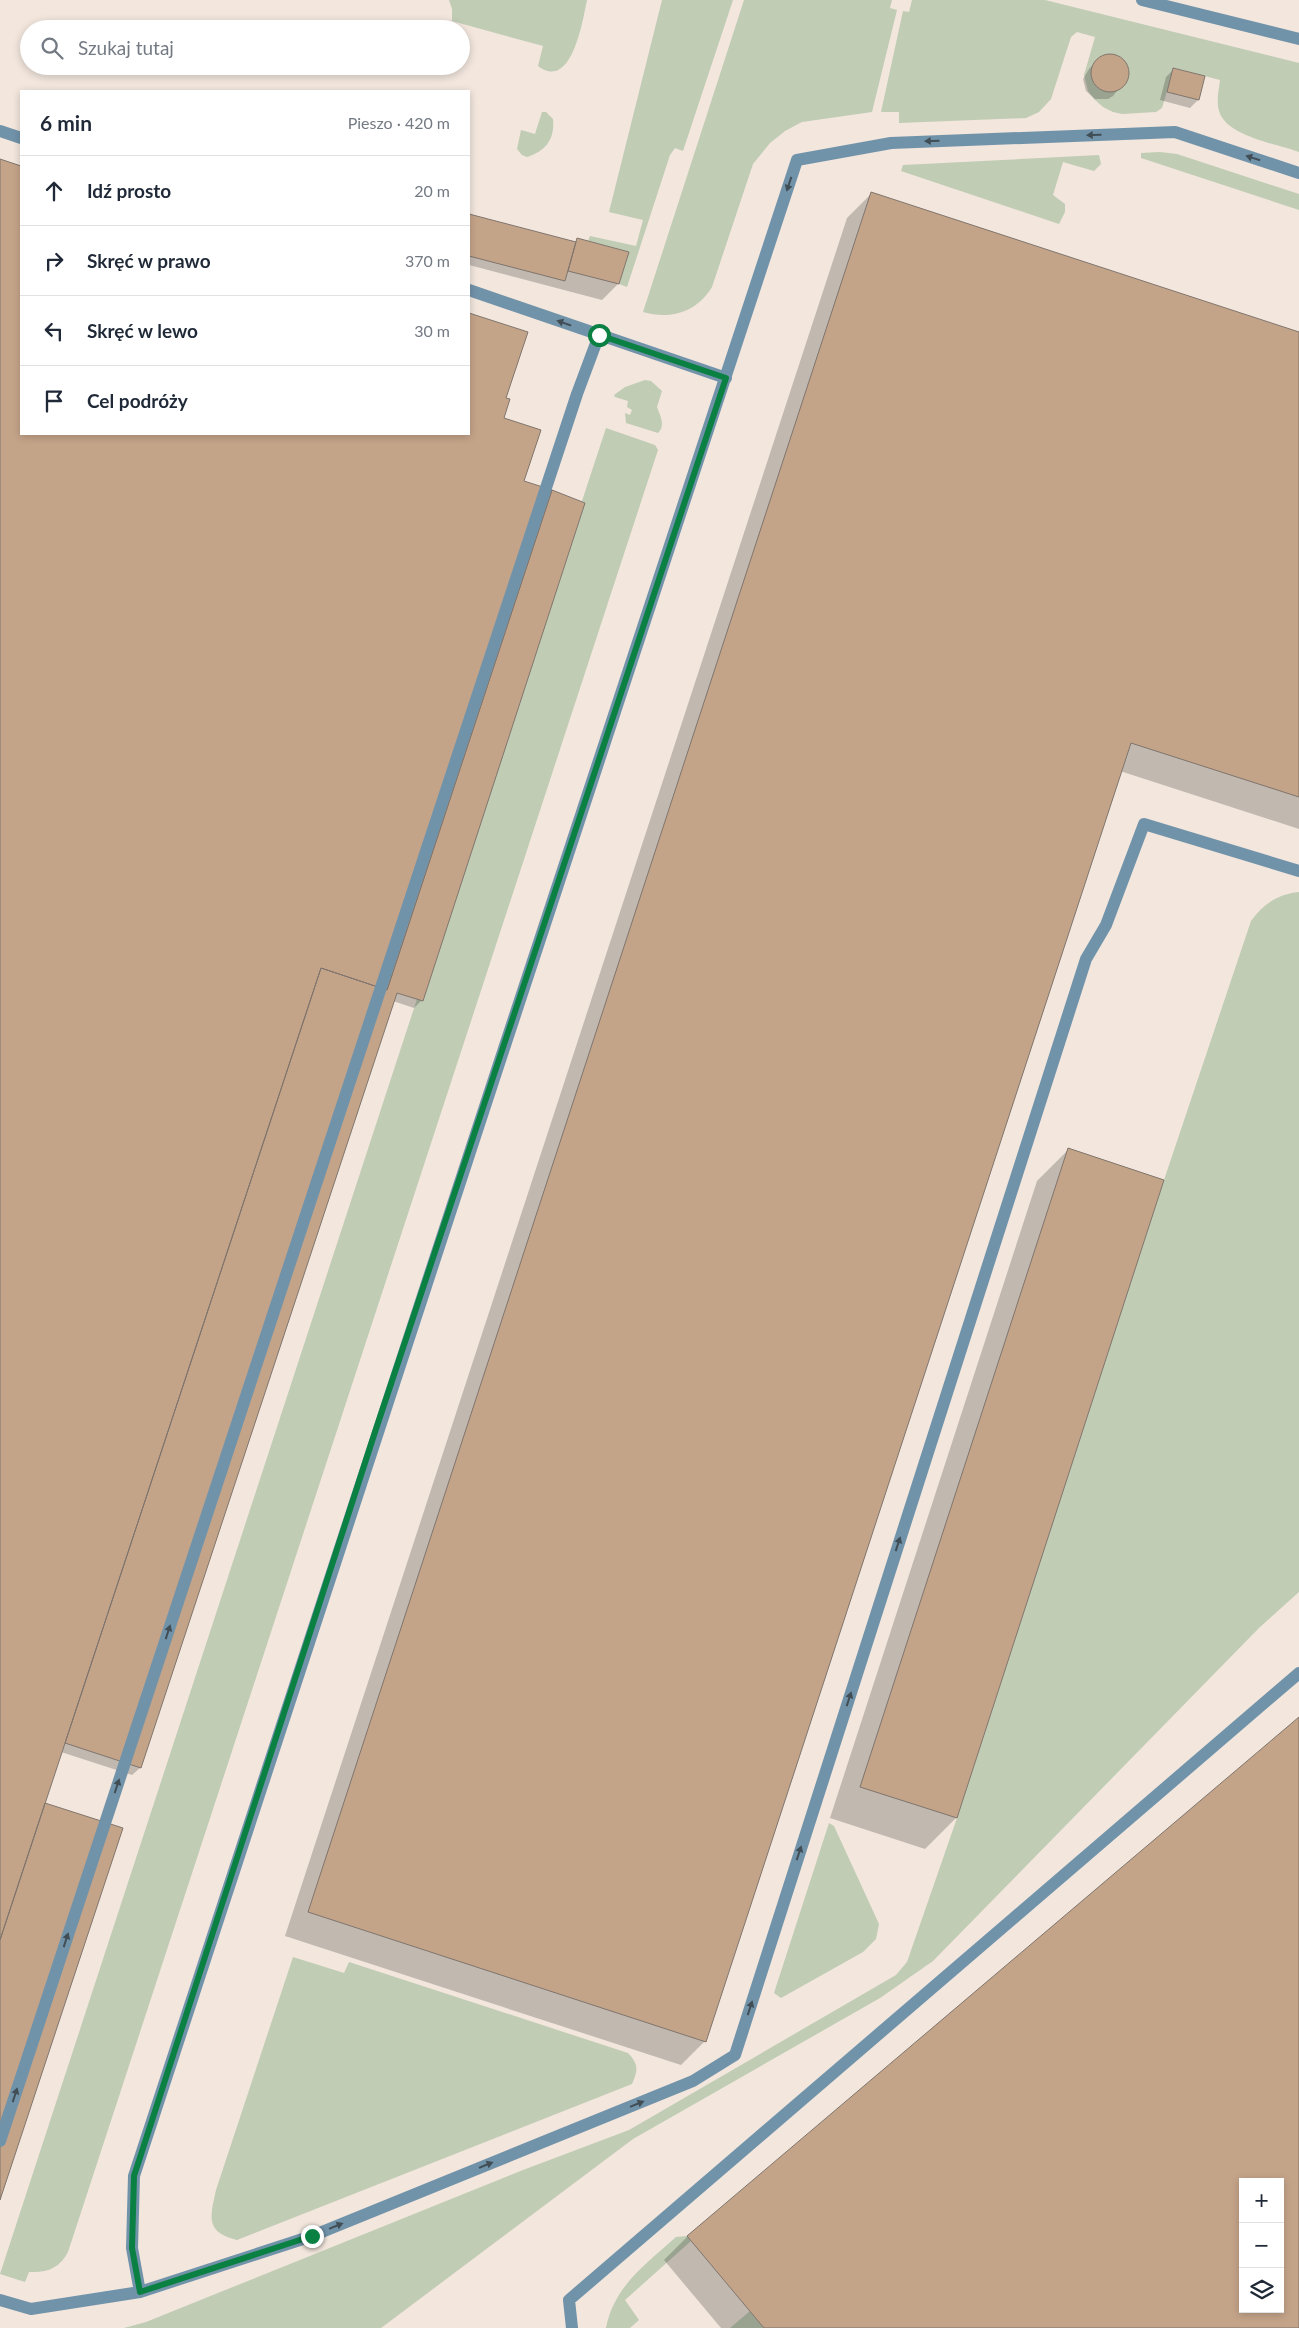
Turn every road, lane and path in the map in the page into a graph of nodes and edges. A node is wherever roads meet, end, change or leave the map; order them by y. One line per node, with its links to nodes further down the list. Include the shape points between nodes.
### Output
1 (1142, 0): 2 (street)
2 (1299, 39)
3 (0, 131): 4 (street)
4 (20, 138)
5 (1299, 173): 8 (street, one-way to 8, via 1175,132 891,143 797,160)
6 (470, 290): 7 (street, one-way to 6)
7 (599, 335): 8 (street); 11 (street, one-way to 7)
8 (726, 378): 12 (street, via 369,1450 134,2176 132,2248)
9 (1299, 871): 12 (street, one-way to 9, via 312,2236 693,2081 735,2055 1086,959 1106,925 1144,824)
10 (1299, 1673): 14 (street, via 569,2300)
11 (0, 2141)
12 (140, 2292): 13 (street, via 31,2310)
13 (0, 2300)
14 (572, 2328)

